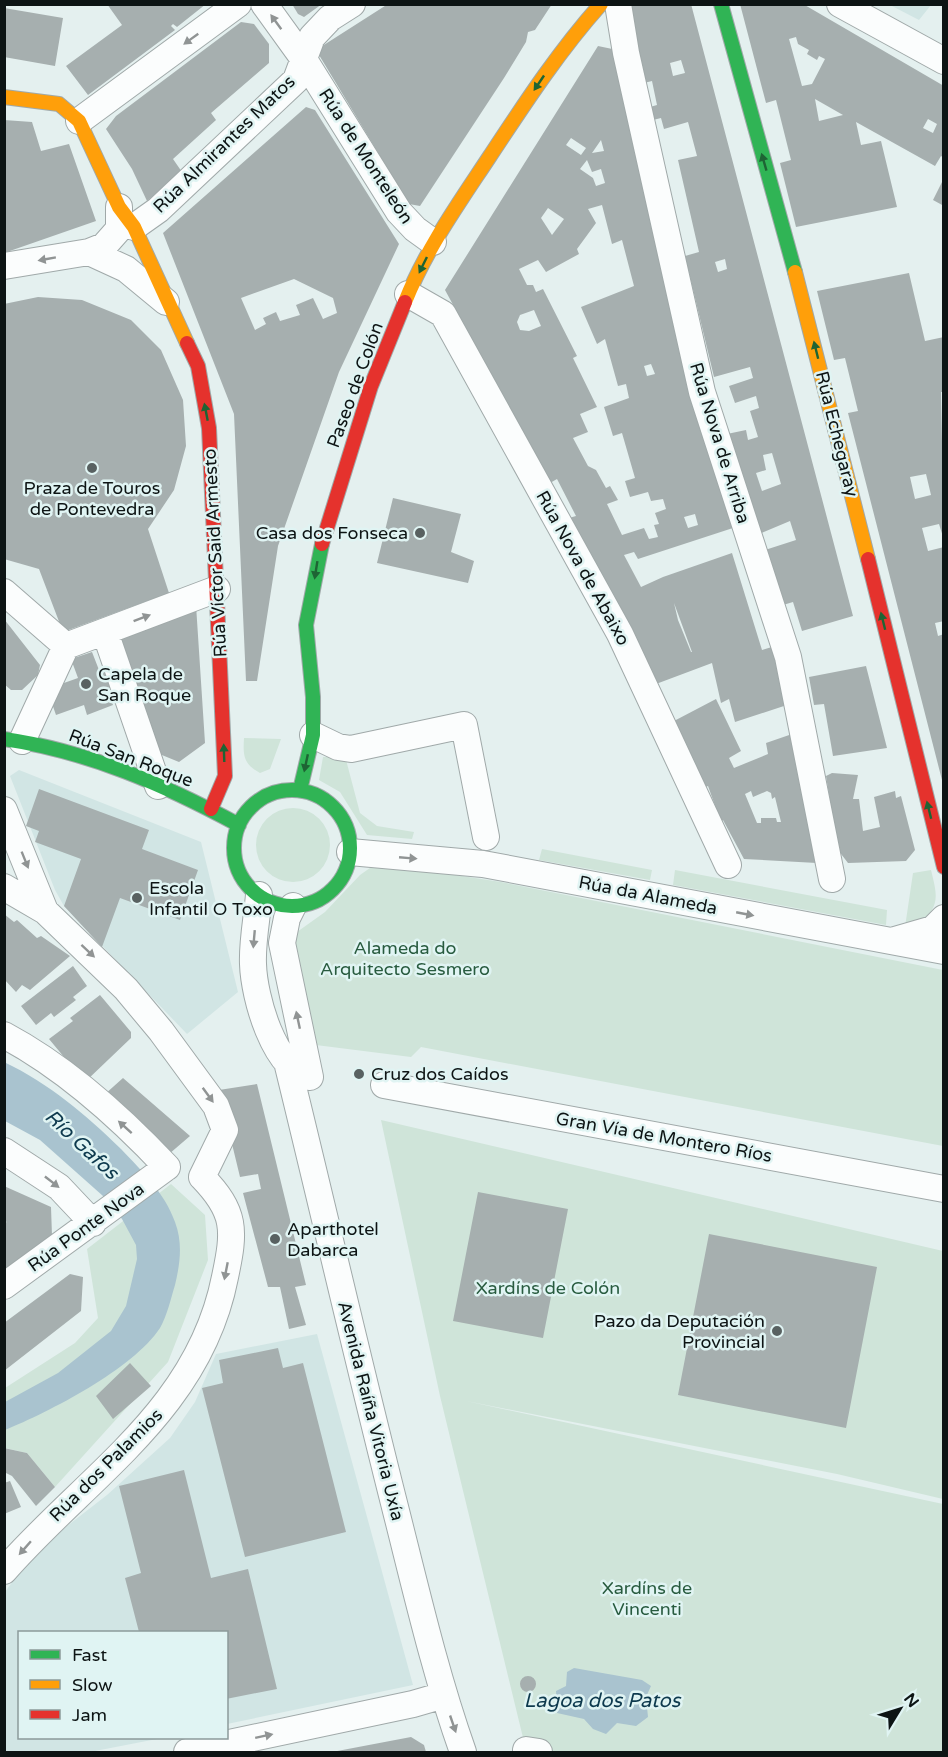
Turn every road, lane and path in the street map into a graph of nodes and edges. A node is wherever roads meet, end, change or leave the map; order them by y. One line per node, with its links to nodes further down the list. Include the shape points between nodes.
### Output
1 (238, 4): 13 (street, one-way to 13)
2 (264, 4): 10 (street, Rúa de Monteleón, one-way to 2)
3 (352, 4): 10 (street, Rúa Almirantes Matos, via 330,18 312,37)
4 (584, 4): 9 (street, Paseo de Colón)
5 (601, 4): 9 (street, Paseo de Colón)
6 (618, 4): 35 (street, Rúa Nova de Arriba, via 702,392 788,657)
7 (721, 4): 33 (street, Rúa Echegaray, one-way to 7, via 814,342)
8 (840, 4): 11 (street)
9 (573, 35): 15 (street, Paseo de Colón, one-way to 15)
10 (303, 58): 14 (street, Rúa Almirantes Matos, via 296,80 158,210); 15 (street, Rúa de Monteleón, via 399,212)
11 (944, 61)
12 (4, 97): 13 (street, Rúa Víctor Said Armesto, via 59,104)
13 (78, 121): 14 (street, Rúa Víctor Said Armesto)
14 (127, 217): 16 (street, via 104,246); 19 (street, Rúa Víctor Said Armesto)
15 (433, 242): 18 (street, Paseo de Colón, one-way to 18)
16 (89, 252): 17 (street, one-way to 17); 19 (street, Rúa Víctor Said Armesto, via 126,269)
17 (4, 266)
18 (408, 294): 24 (street, Paseo de Colón, one-way to 24, via 371,386 317,559 306,625); 34 (street, Rúa Nova de Abaixo, via 443,314 620,634)
19 (166, 302): 20 (street, Rúa Víctor Said Armesto, one-way to 19, via 209,428 198,366)
20 (217, 589): 22 (street, one-way to 20); 28 (street, Rúa Víctor Said Armesto, one-way to 20, via 225,776)
21 (4, 592): 23 (street)
22 (105, 632): 23 (street); 26 (street)
23 (66, 646): 25 (street)
24 (313, 735): 27 (street, Paseo de Colón, one-way to 27); 31 (street, via 338,747 351,748 464,725)
25 (14, 740): 26 (street, Rúa San Roque, via 72,751)
26 (158, 786): 28 (street, Rúa San Roque)
27 (300, 790): 30 (street, via 285,790 257,801); 32 (street, via 327,801 338,812 349,838)
28 (212, 809): 30 (street, Rúa San Roque)
29 (4, 810): 39 (street, one-way to 39)
30 (239, 825): 37 (street, via 235,837 236,864)
31 (486, 837)
32 (350, 852): 38 (street, via 341,879 332,890); 41 (street, Rúa da Alameda, one-way to 41, via 483,864)
33 (942, 860)
34 (728, 865)
35 (832, 879)
36 (4, 887): 39 (street)
37 (259, 895): 38 (street); 44 (street, Avenida Raíña Vitoria Uxía, one-way to 44, via 252,963 254,982 275,1044)
38 (293, 906): 44 (street, one-way to 38, via 298,1075 310,1077 282,943)
39 (45, 911): 48 (street, one-way to 48, via 115,976 216,1106 225,1130)
40 (944, 918): 41 (street, via 933,929)
41 (894, 940): 42 (street, Rúa da Alameda)
42 (944, 951)
43 (4, 1035): 47 (street, one-way to 43, via 87,1093)
44 (288, 1066): 53 (street, Avenida Raíña Vitoria Uxía)
45 (384, 1085): 49 (street, Gran Vía de Montero Ríos)
46 (4, 1151): 50 (street, one-way to 50, via 59,1187)
47 (160, 1173): 48 (street); 50 (street, Rúa Ponte Nova)
48 (202, 1177): 52 (street, Rúa dos Palamios, one-way to 52, via 230,1213 230,1252 224,1286 192,1367 147,1428 42,1528)
49 (944, 1190)
50 (98, 1220): 51 (street, Rúa Ponte Nova)
51 (4, 1286)
52 (4, 1571)
53 (444, 1695): 54 (street, one-way to 53); 55 (street, Avenida Raíña Vitoria Uxía, one-way to 55)
54 (187, 1752)
55 (464, 1752)

